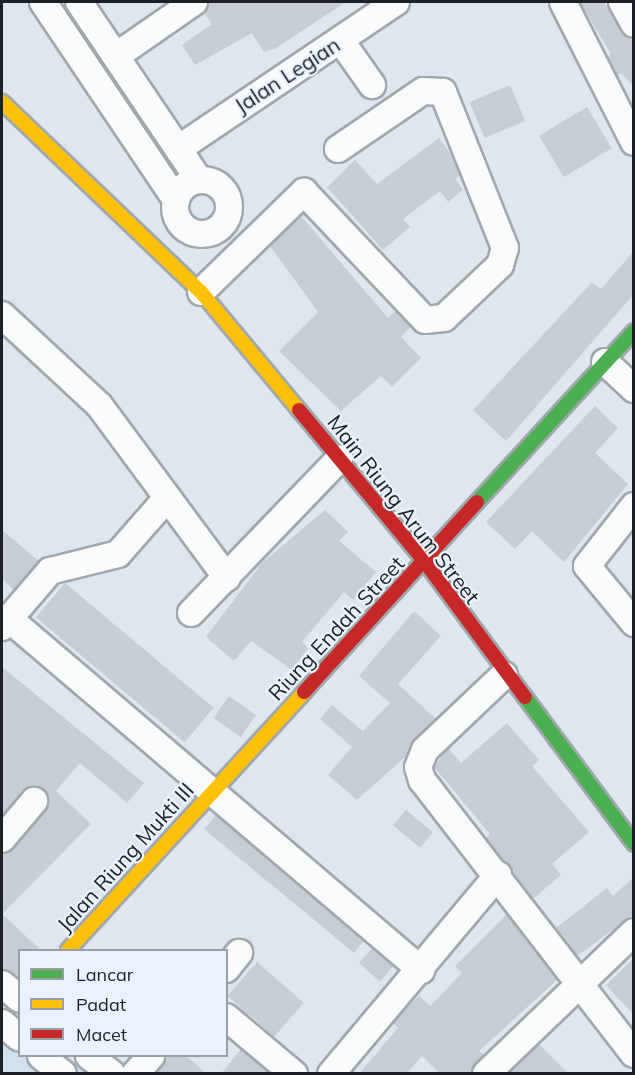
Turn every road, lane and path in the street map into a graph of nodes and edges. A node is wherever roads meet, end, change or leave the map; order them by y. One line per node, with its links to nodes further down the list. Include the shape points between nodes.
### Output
1 (43, 2): 16 (street)
2 (79, 2): 9 (street)
3 (194, 2): 9 (street)
4 (396, 2): 8 (street, Jalan Legian)
5 (563, 2): 12 (street)
6 (622, 2): 7 (street)
7 (633, 24)
8 (341, 41): 10 (street); 13 (street, Jalan Legian)
9 (116, 56): 13 (street)
10 (372, 85)
11 (3, 104): 20 (street, Main Riung Arum Street)
12 (633, 142)
13 (178, 148): 15 (street)
14 (338, 149): 19 (street, via 423,91 443,92 505,248 500,265 436,323 425,321 311,195 296,194)
15 (199, 180): 16 (street, via 184,186); 17 (street, via 214,182 226,192 231,207)
16 (176, 200): 18 (street, via 176,215)
17 (226, 222): 18 (street, via 214,233 199,235); 19 (street)
18 (184, 228): 20 (street)
19 (253, 238): 20 (street)
20 (194, 284): 25 (street, Main Riung Arum Street)
21 (2, 315): 26 (street, via 99,405)
22 (633, 331): 23 (street, Riung Endah Street)
23 (605, 362): 24 (street); 28 (street, Riung Endah Street)
24 (633, 388)
25 (339, 459): 28 (street, Main Riung Arum Street); 29 (street)
26 (166, 498): 29 (street); 31 (street, via 118,554 58,566)
27 (633, 506): 32 (street, via 587,566)
28 (425, 562): 33 (street, Main Riung Arum Street); 34 (street, Riung Endah Street)
29 (227, 578): 30 (street)
30 (191, 613)
31 (5, 622): 34 (street)
32 (633, 623)
33 (504, 675): 37 (street, Main Riung Arum Street); 38 (street, via 425,750 418,767 422,780)
34 (213, 791): 40 (street, Jalan Riung Mukti III); 41 (street)
35 (34, 801): 36 (street)
36 (2, 839)
37 (633, 844)
38 (498, 875): 41 (street); 42 (street)
39 (633, 932): 42 (street)
40 (70, 949)
41 (421, 970): 56 (street)
42 (579, 982): 48 (street); 57 (street)
43 (2, 984): 44 (street)
44 (18, 997)
45 (228, 1019): 55 (street)
46 (2, 1023): 47 (street)
47 (18, 1036)
48 (633, 1054)
49 (42, 1057): 52 (street)
50 (90, 1057): 53 (street)
51 (150, 1057): 54 (street)
52 (63, 1074)
53 (112, 1074)
54 (135, 1074)
55 (294, 1074)
56 (331, 1074)
57 (486, 1074)

